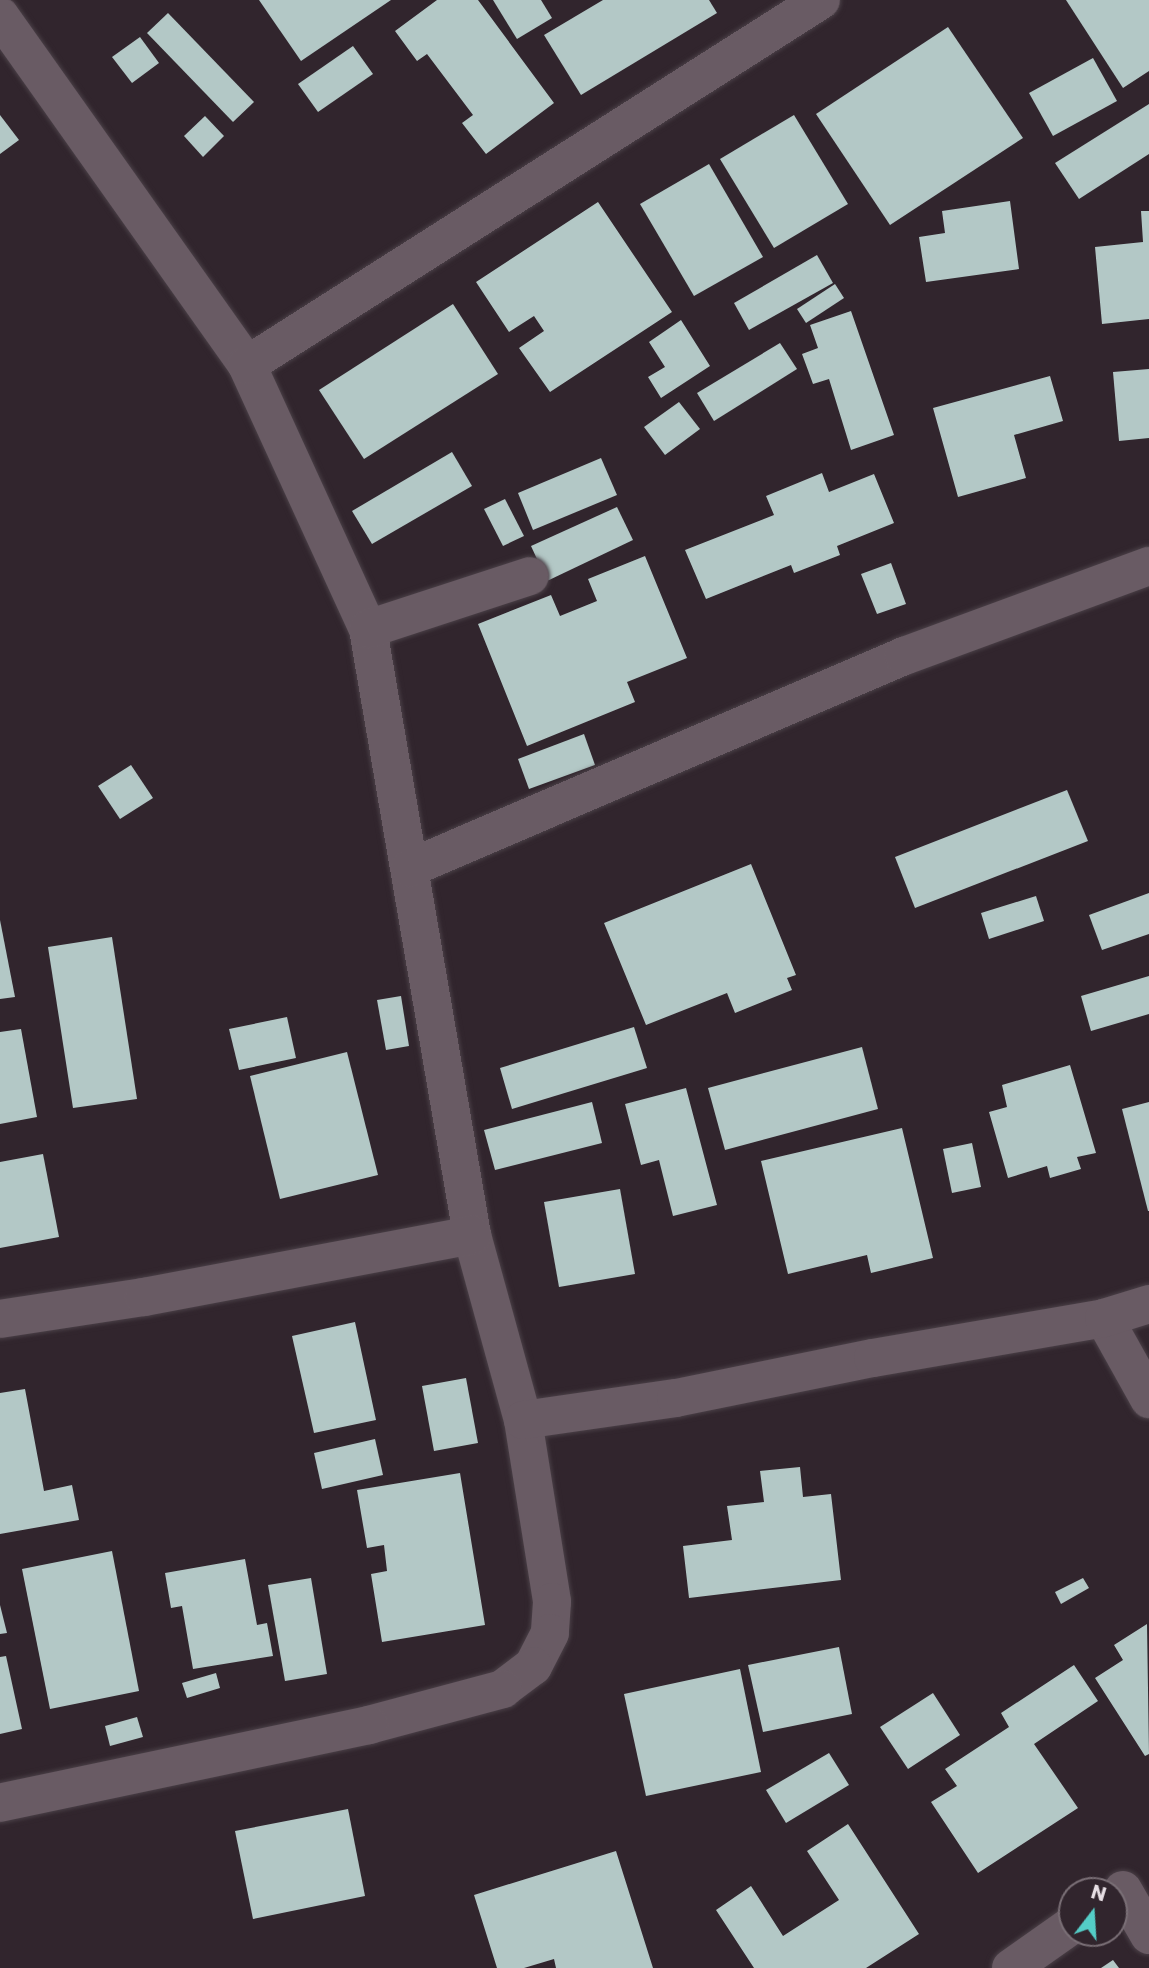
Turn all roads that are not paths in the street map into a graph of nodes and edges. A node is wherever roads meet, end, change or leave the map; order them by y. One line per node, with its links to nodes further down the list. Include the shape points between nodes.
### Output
1 (821, 0): 3 (street)
2 (0, 16): 3 (street)
3 (247, 365): 6 (street)
4 (1149, 566): 7 (street, via 904,656)
5 (530, 576): 6 (street)
6 (368, 629): 7 (street)
7 (410, 868): 8 (street, via 418,939)
8 (472, 1235): 11 (street, via 145,1297); 13 (street)
9 (1149, 1304): 10 (street)
10 (1104, 1318): 12 (street); 13 (street, via 676,1398)
11 (0, 1319)
12 (1149, 1399)
13 (523, 1420): 14 (street, via 552,1602 550,1633 533,1667 503,1689 369,1726)
14 (0, 1803)
15 (1129, 1885): 17 (street)
16 (1058, 1935): 18 (street)
17 (1149, 1935)
18 (1011, 1968)

